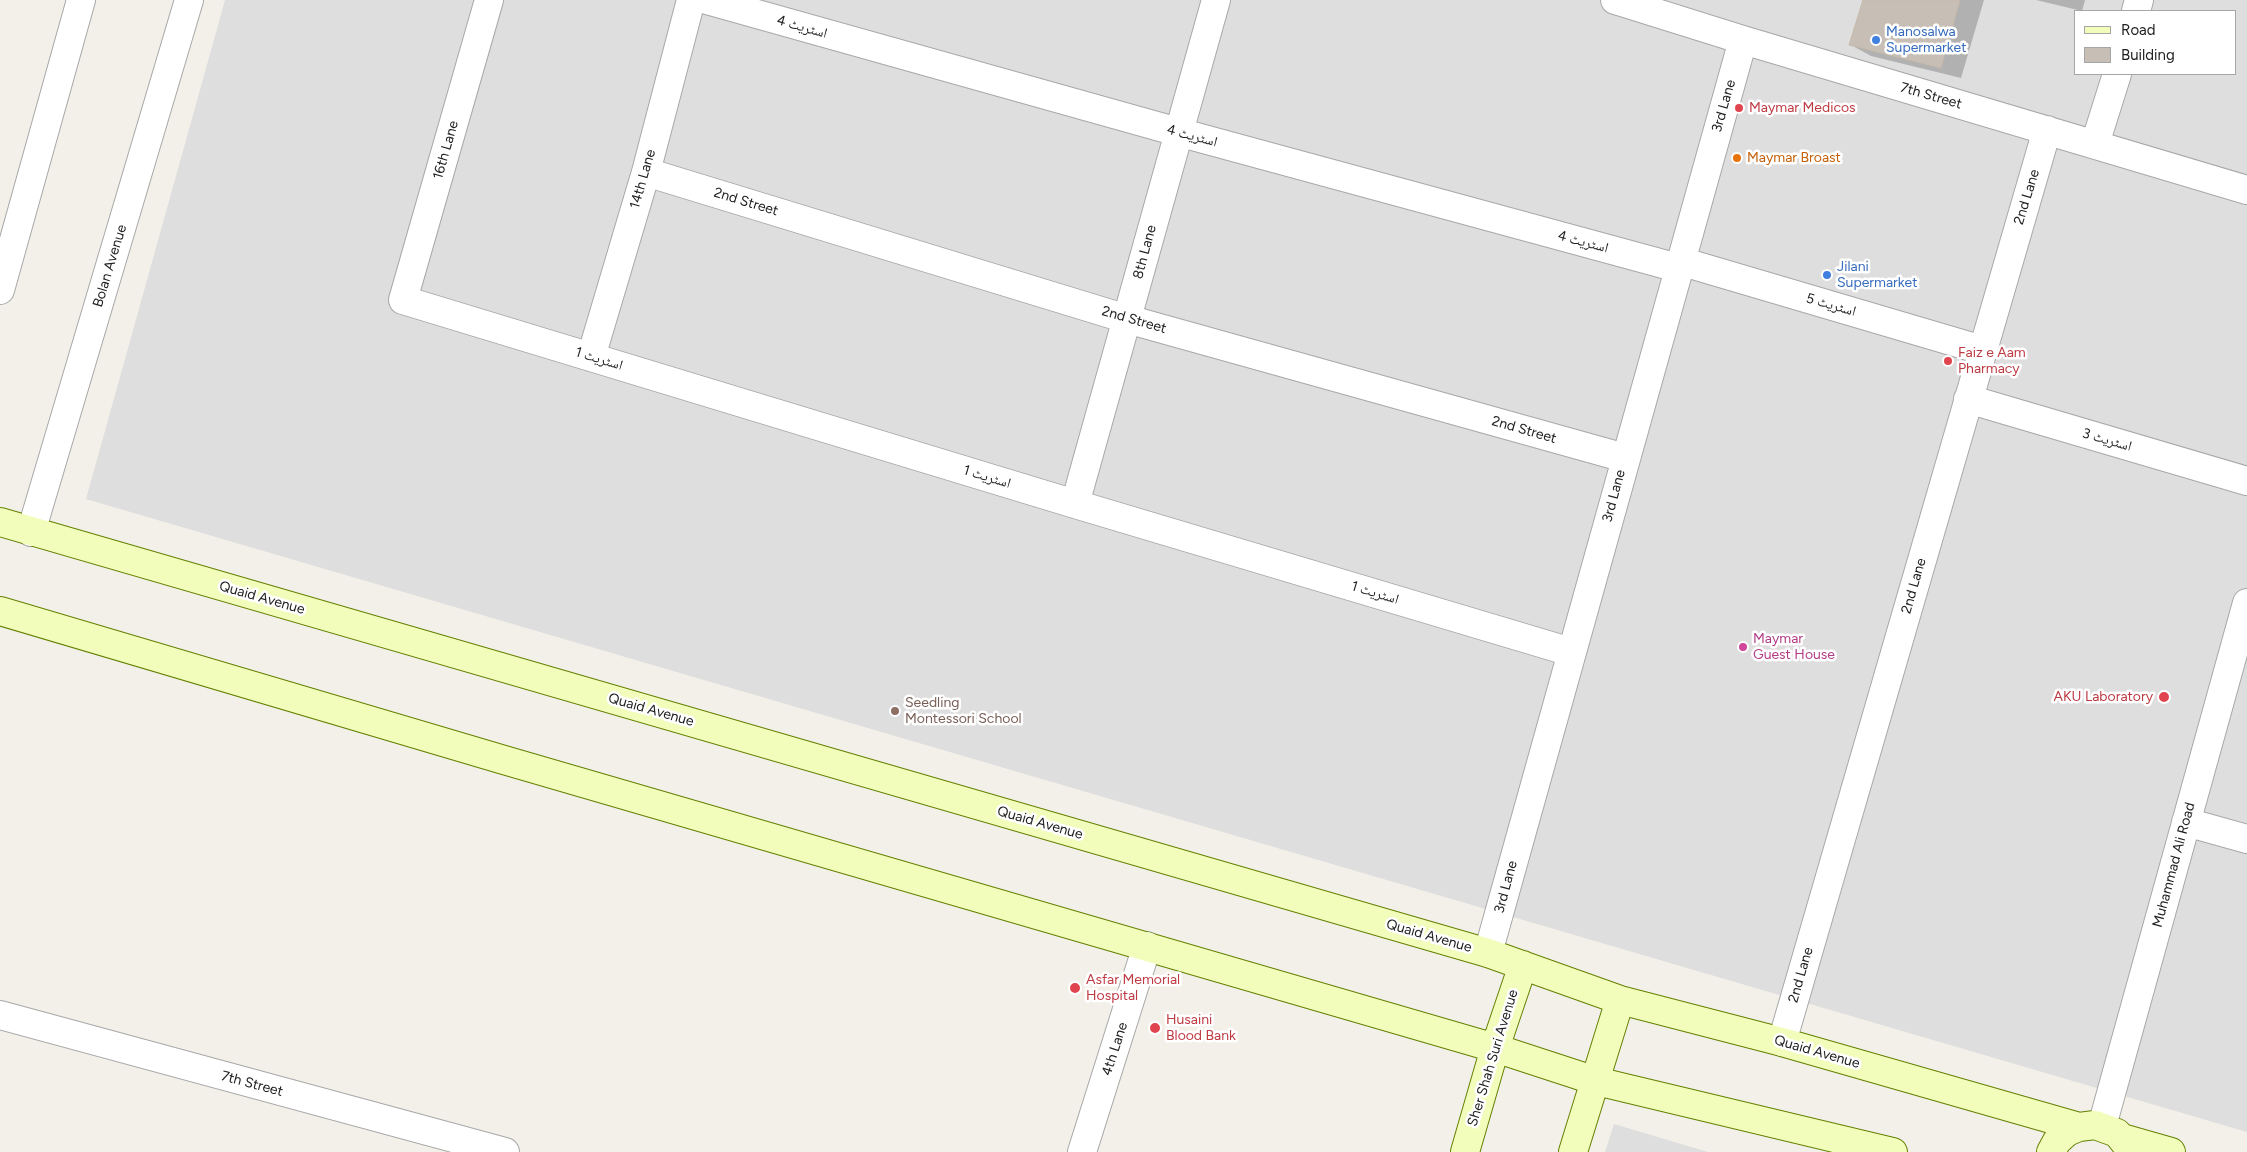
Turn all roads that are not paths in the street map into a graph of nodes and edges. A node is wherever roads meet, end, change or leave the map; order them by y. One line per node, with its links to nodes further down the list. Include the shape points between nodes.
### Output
1 (81, 0): 16 (street)
2 (189, 0): 26 (street, Bolan Avenue)
3 (489, 0): 17 (street, 16th Lane)
4 (691, 0): 13 (street, 14th Lane)
5 (707, 0): 11 (street, اسٹریٹ 4)
6 (1216, 0): 11 (street, 8th Lane)
7 (1615, 0): 8 (street, 7th Street)
8 (1743, 40): 10 (street, 7th Street); 15 (street, 3rd Lane)
9 (2116, 75): 12 (street)
10 (2047, 130): 12 (street, 7th Street); 19 (street, 2nd Lane)
11 (1178, 132): 15 (street, اسٹریٹ 4); 18 (street, 8th Lane)
12 (2095, 144): 14 (street, 7th Street)
13 (646, 172): 18 (street, 2nd Street); 20 (street, 14th Lane)
14 (2247, 190)
15 (1679, 264): 19 (street, اسٹریٹ 5); 22 (street, 3rd Lane)
16 (0, 290)
17 (403, 300): 20 (street, اسٹریٹ 1)
18 (1127, 318): 22 (street, 2nd Street); 24 (street, 8th Lane)
19 (1982, 350): 21 (street, 2nd Lane)
20 (591, 356): 24 (street, اسٹریٹ 1)
21 (1968, 400): 23 (street, اسٹریٹ 3); 37 (street, 2nd Lane)
22 (1625, 458): 29 (street, 3rd Lane)
23 (2247, 481)
24 (1074, 504): 29 (street, اسٹریٹ 1)
25 (0, 522): 26 (main road, Quaid Avenue)
26 (31, 532): 33 (main road, Quaid Avenue)
27 (2247, 603): 30 (street, Muhammad Ali Road)
28 (0, 611): 32 (main road)
29 (1571, 652): 33 (street, 3rd Lane)
30 (2186, 822): 31 (street); 40 (street, Muhammad Ali Road)
31 (2247, 839)
32 (1147, 946): 38 (main road); 43 (street, 4th Lane)
33 (1488, 953): 34 (main road, Quaid Avenue)
34 (1523, 965): 35 (main road, Quaid Avenue); 38 (main road, Sher Shah Suri Avenue)
35 (1620, 1000): 37 (main road, Quaid Avenue); 39 (main road)
36 (0, 1015): 41 (street, 7th Street)
37 (1782, 1042): 40 (main road, Quaid Avenue)
38 (1495, 1048): 39 (main road); 44 (main road, Sher Shah Suri Avenue)
39 (1596, 1081): 45 (main road); 46 (main road)
40 (2109, 1136): 47 (main road, via 2067,1132); 48 (main road, Quaid Avenue)
41 (437, 1143): 42 (street, 7th Street)
42 (504, 1152)
43 (1082, 1152)
44 (1465, 1152)
45 (1573, 1152)
46 (1893, 1152)
47 (2051, 1152)
48 (2171, 1152)

